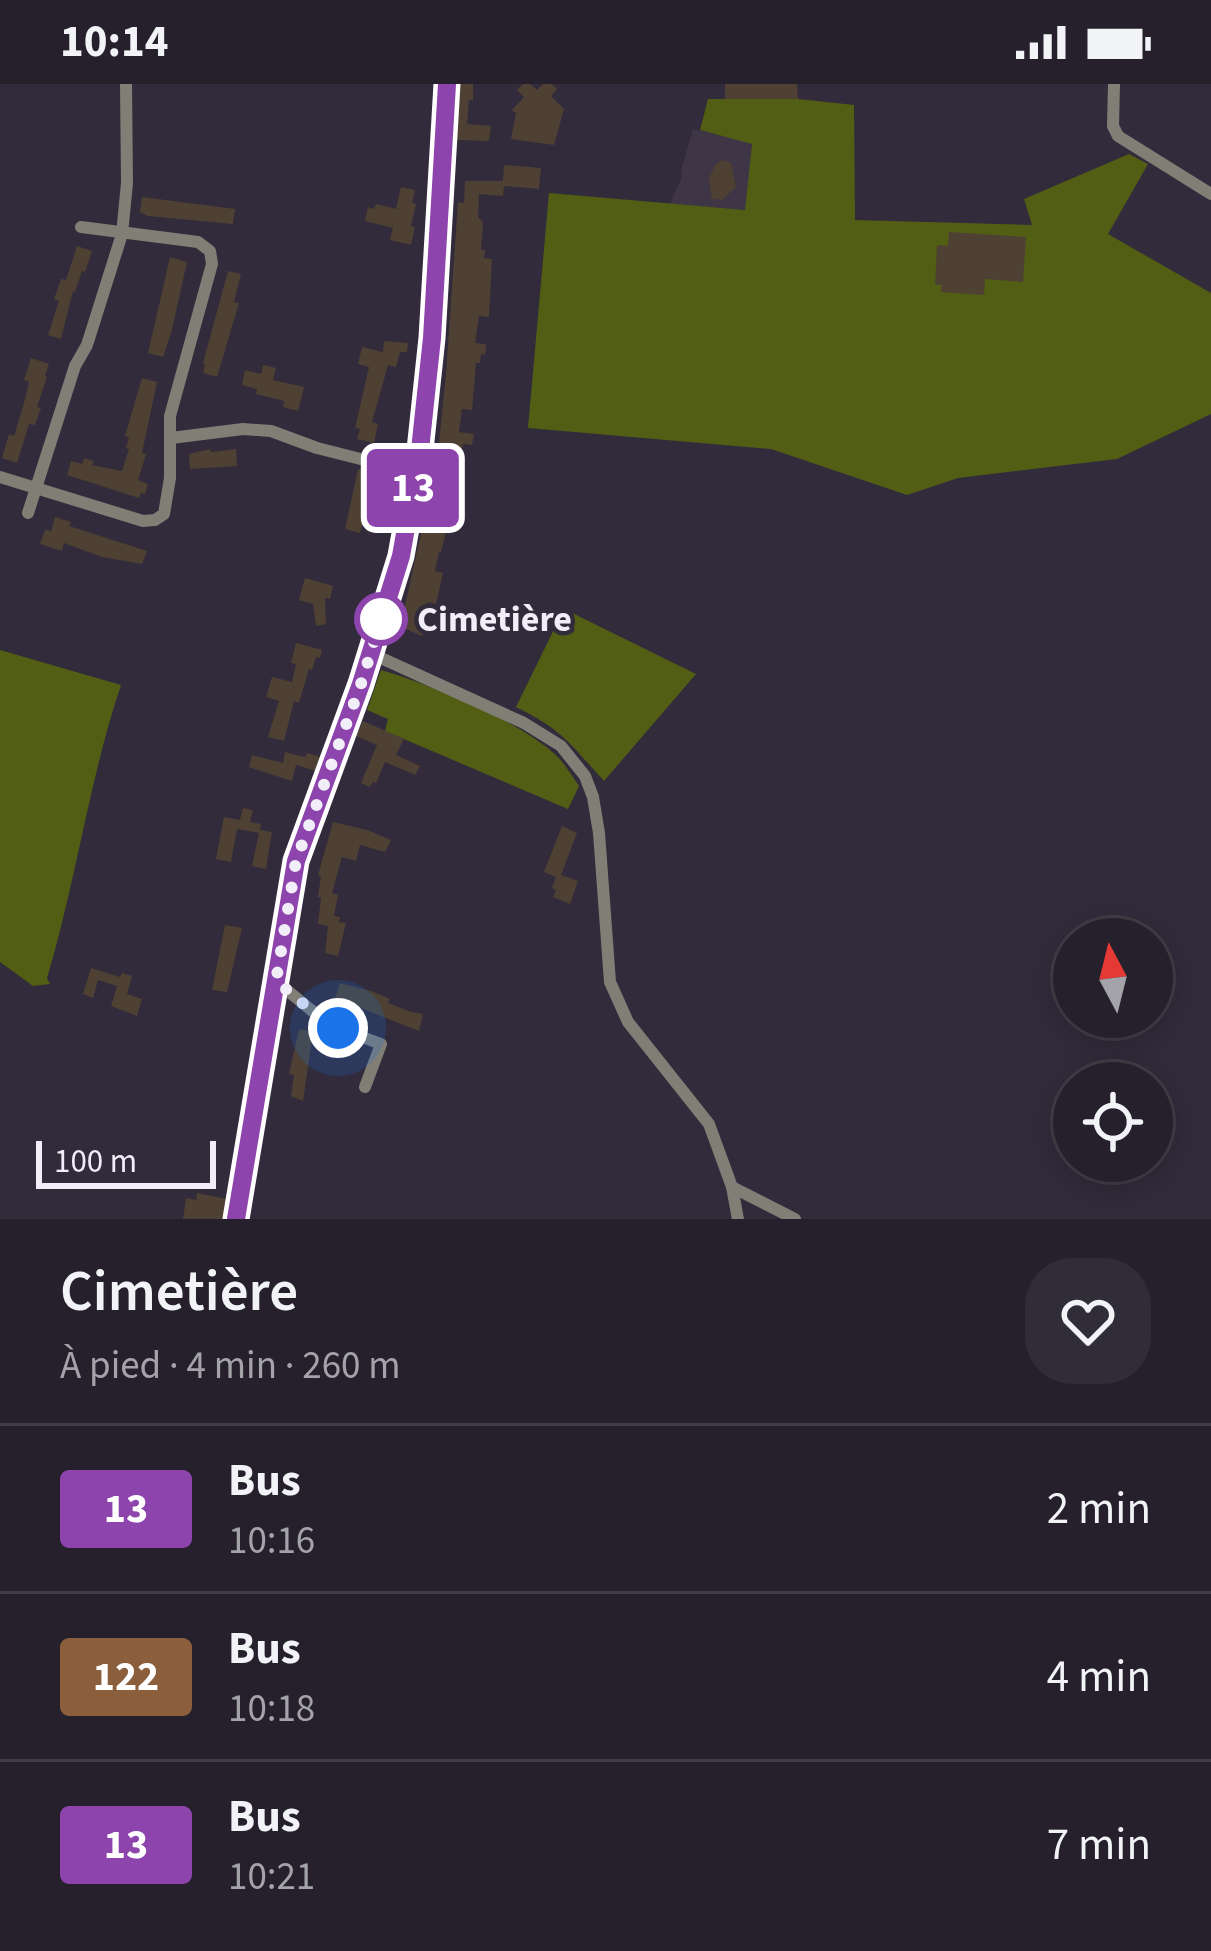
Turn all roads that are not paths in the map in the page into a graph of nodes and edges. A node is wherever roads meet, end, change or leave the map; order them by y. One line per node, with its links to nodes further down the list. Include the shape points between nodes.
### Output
1 (126, 84): 6 (street)
2 (447, 84): 8 (street)
3 (1114, 84): 4 (street, via 1118,136)
4 (1211, 194)
5 (81, 226): 6 (street)
6 (122, 234): 7 (street, via 198,242 210,251); 10 (street)
7 (171, 438): 8 (street, via 272,431); 10 (street, via 166,506 154,520)
8 (416, 473): 12 (street, via 401,556)
9 (0, 477): 10 (street)
10 (37, 489): 11 (street)
11 (28, 513)
12 (370, 653): 13 (street, via 296,861); 15 (street, via 544,733 570,753 585,776 599,833 610,982 628,1022 709,1124)
13 (276, 981): 14 (street, via 338,1028 381,1044); 16 (street)
14 (365, 1087)
15 (732, 1187): 17 (street); 18 (street)
16 (236, 1219)
17 (738, 1219)
18 (795, 1219)

